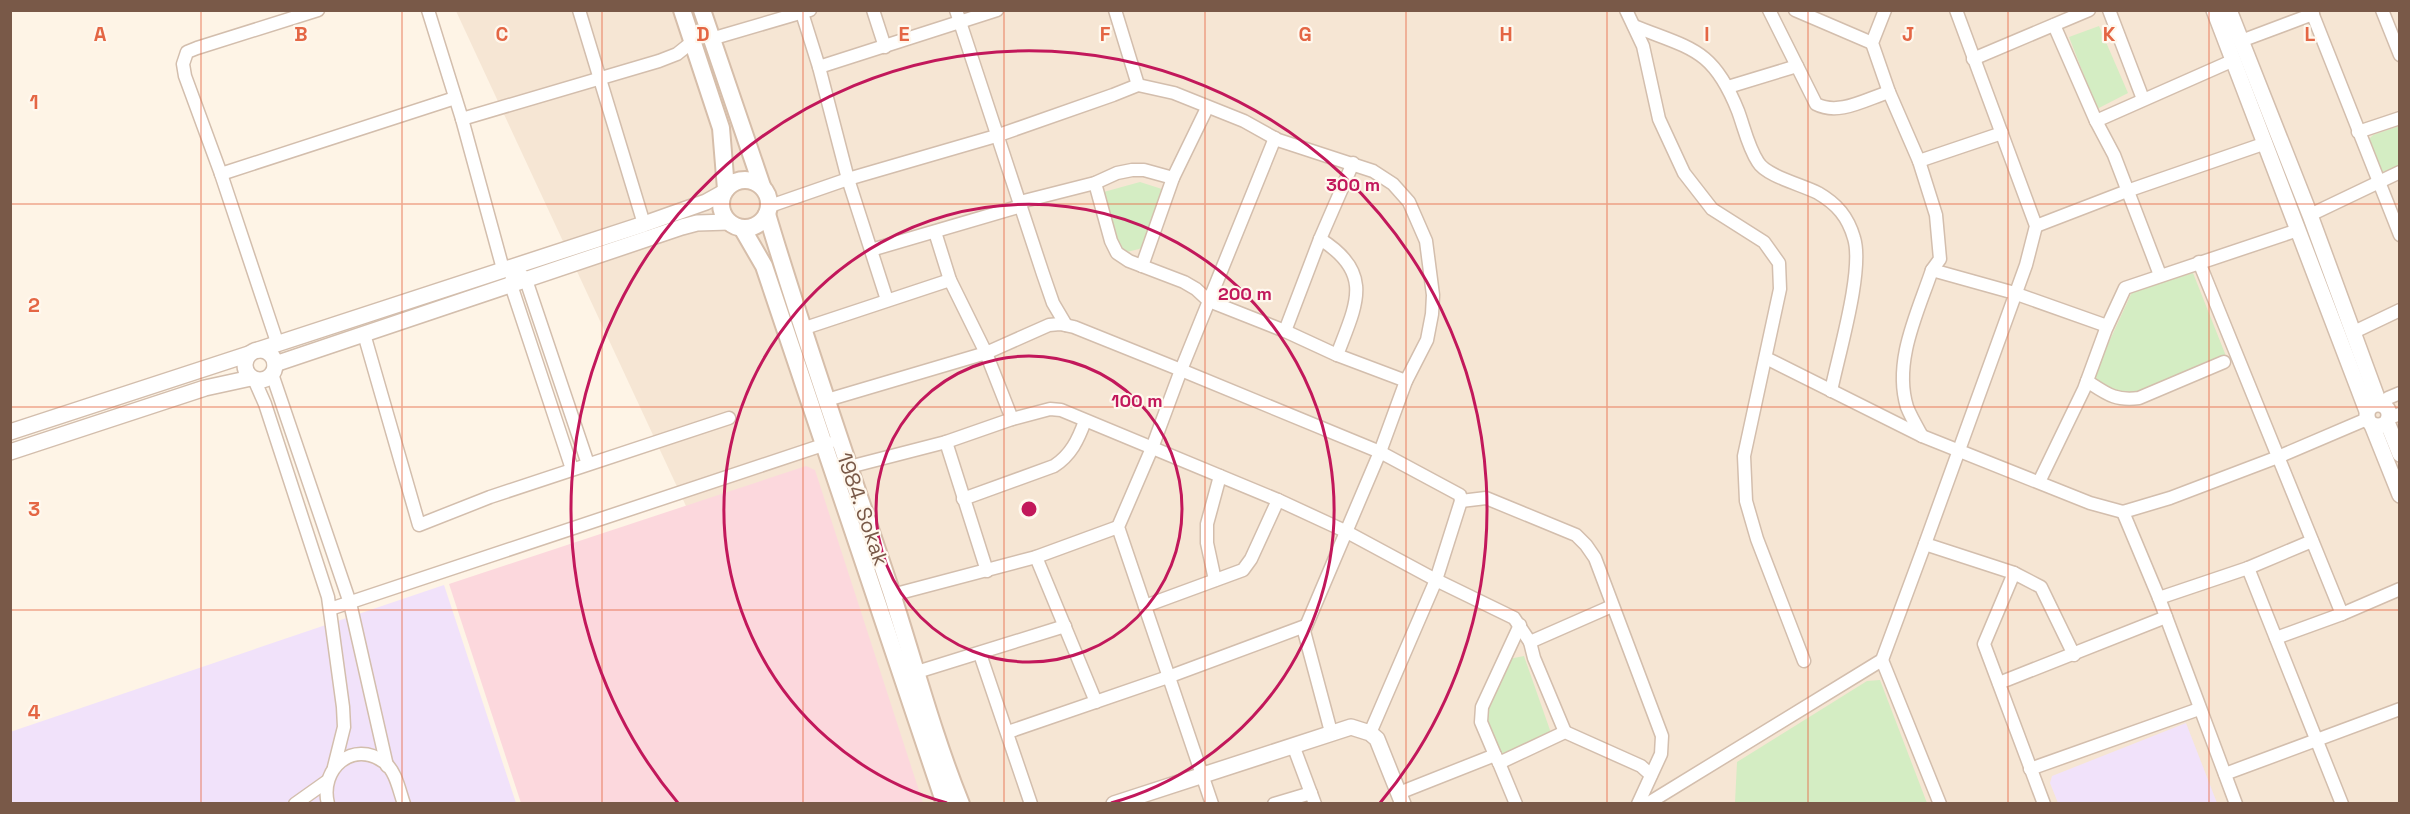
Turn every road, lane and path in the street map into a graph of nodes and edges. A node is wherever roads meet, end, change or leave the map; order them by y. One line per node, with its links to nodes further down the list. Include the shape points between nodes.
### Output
1 (318, 10): 53 (street, via 197,48 184,56 185,76)
2 (428, 10): 39 (street)
3 (579, 10): 35 (street)
4 (682, 10): 27 (main road)
5 (702, 10): 25 (main road)
6 (873, 10): 29 (street)
7 (956, 10): 22 (street)
8 (997, 10): 22 (street)
9 (1115, 10): 36 (street)
10 (1626, 10): 24 (street)
11 (1769, 10): 33 (street)
12 (1795, 10): 28 (street)
13 (1885, 10): 28 (street)
14 (1956, 10): 31 (street)
15 (2089, 10): 23 (street)
16 (2109, 10): 40 (street)
17 (2214, 10): 32 (street)
18 (2229, 10): 26 (street)
19 (2382, 10): 30 (street)
20 (806, 12): 25 (street); 34 (street)
21 (2312, 12): 26 (street); 45 (street)
22 (960, 24): 29 (street); 47 (street)
23 (2054, 25): 31 (street); 44 (street)
24 (1634, 26): 37 (street, via 1706,57); 93 (street, via 1643,46 1659,119 1684,173 1712,209 1764,242 1779,263 1780,290)
25 (711, 39): 58 (main road)
26 (2241, 41): 63 (street)
27 (692, 42): 35 (street, via 670,57); 59 (main road, via 721,128)
28 (1872, 43): 38 (street)
29 (885, 47): 34 (street)
30 (2400, 55)
31 (1973, 59): 46 (street)
32 (2234, 60): 40 (street); 49 (street)
33 (1797, 66): 37 (street); 38 (street, via 1816,104 1824,108 1835,110)
34 (819, 67): 54 (street)
35 (601, 79): 43 (street); 64 (street)
36 (1138, 85): 41 (street, via 1174,93); 47 (street)
37 (1728, 87): 100 (street, via 1758,162 1834,204 1846,218 1855,240 1851,300)
38 (1889, 92): 50 (street)
39 (455, 98): 43 (street); 53 (street)
40 (2143, 99): 44 (street)
41 (1207, 108): 48 (street); 55 (street)
42 (2400, 118): 45 (street)
43 (462, 119): 74 (street)
44 (2096, 122): 60 (street)
45 (2358, 132): 56 (street)
46 (2002, 133): 50 (street); 66 (street)
47 (996, 136): 54 (street); 61 (street)
48 (1275, 138): 51 (street); 81 (street)
49 (2266, 143): 60 (street); 67 (street)
50 (1919, 161): 75 (street, via 1936,215 1940,259)
51 (1353, 163): 70 (street); 98 (street, via 1393,184 1409,202 1426,240 1432,314 1427,340)
52 (2400, 172): 56 (street)
53 (221, 174): 89 (street)
54 (848, 178): 62 (street); 71 (street)
55 (1173, 178): 57 (street, via 1132,170); 73 (street)
56 (2378, 181): 63 (street); 69 (street)
57 (1095, 183): 61 (street); 73 (street, via 1110,241 1117,253)
58 (762, 186): 59 (main road, via 748,179); 62 (main road, via 769,199)
59 (725, 190): 64 (street, via 706,202); 65 (main road, via 722,213)
60 (2127, 191): 66 (street); 76 (street)
61 (1021, 204): 68 (street); 83 (street, via 1053,303)
62 (769, 210): 65 (main road, via 757,225); 85 (main road, 1984. Sokak)
63 (2310, 215): 87 (street)
64 (644, 224): 74 (street)
65 (735, 225): 78 (street, via 697,223 682,227); 110 (main road, via 764,266)
66 (2036, 226): 79 (street)
67 (2298, 230): 72 (street); 103 (street)
68 (935, 232): 71 (street); 77 (street)
69 (2400, 235)
70 (1320, 239): 86 (street); 92 (street, via 1345,258 1356,280 1354,309)
71 (871, 250): 80 (street)
72 (2199, 262): 76 (street); 116 (street)
73 (1142, 266): 81 (street, via 1184,282)
74 (508, 267): 78 (street); 89 (street)
75 (1932, 270): 79 (street); 108 (street, via 1904,362 1908,408)
76 (2160, 275): 84 (street, via 2125,288)
77 (950, 280): 80 (street); 91 (street)
78 (518, 283): 88 (street); 117 (street); 119 (street)
79 (2015, 294): 84 (street); 112 (street)
80 (886, 300): 85 (street)
81 (1209, 301): 86 (street); 96 (street)
82 (2400, 310): 87 (street)
83 (1066, 325): 91 (street, via 1049,325); 96 (street)
84 (2107, 326): 99 (street)
85 (802, 329): 102 (main road, 1984. Sokak)
86 (1285, 331): 92 (street)
87 (2354, 332): 103 (street)
88 (363, 334): 95 (street); 119 (street, via 419,525)
89 (277, 342): 90 (street)
90 (254, 352): 95 (street, via 271,355); 97 (street, via 244,368); 107 (street)
91 (986, 353): 102 (street); 105 (street)
92 (1337, 355): 98 (street)
93 (1766, 358): 100 (street); 154 (street, via 1744,456 1746,501)
94 (2224, 362): 99 (street, via 2139,399 2114,398)
95 (273, 369): 97 (street, via 264,380); 140 (street)
96 (1181, 370): 111 (street); 114 (street)
97 (253, 378): 113 (street, via 205,388); 143 (street, via 265,404)
98 (1406, 381): 114 (street)
99 (2087, 381): 121 (street)
100 (1831, 391): 108 (street)
101 (2400, 393): 103 (street, via 2388,398)
102 (826, 400): 110 (main road, 1984. Sokak)
103 (2380, 415): 115 (street); 116 (street); 122 (street)
104 (729, 418): 117 (street)
105 (1012, 419): 106 (street, via 1061,410); 109 (street)
106 (1085, 421): 111 (street); 123 (street, via 1076,444 1054,466)
107 (10, 432)
108 (1922, 436): 112 (street)
109 (946, 441): 118 (street); 123 (street)
110 (832, 442): 118 (main road, 1984. Sokak); 140 (street); 182 (main road)
111 (1152, 448): 120 (street); 127 (street)
112 (1958, 450): 121 (street); 130 (street)
113 (10, 452)
114 (1380, 452): 125 (street, via 1460,495); 128 (street)
115 (2400, 454)
116 (2278, 457): 126 (street); 129 (street)
117 (588, 464): 119 (street)
118 (849, 467): 138 (main road, 1984. Sokak)
119 (572, 469)
120 (1220, 476): 124 (street); 135 (street, via 1207,524)
121 (2040, 482): 126 (street)
122 (2400, 495)
123 (963, 499): 133 (street)
124 (1278, 501): 128 (street); 135 (street, via 1243,570)
125 (1461, 501): 136 (street); 142 (street, via 1486,498 1576,535 1595,558)
126 (2123, 512): 139 (street)
127 (1118, 527): 131 (street); 141 (street)
128 (1345, 531): 136 (street); 148 (street)
129 (2312, 541): 132 (street); 144 (street)
130 (1925, 544): 134 (street); 153 (street)
131 (1036, 557): 133 (street); 147 (street)
132 (2248, 568): 139 (street); 149 (street)
133 (987, 571): 138 (street)
134 (2014, 573): 152 (street, via 2041,587); 157 (street, via 1984,644)
135 (1215, 580): 141 (street)
136 (1436, 580): 146 (street, via 1506,614); 164 (street)
137 (2400, 589): 144 (street)
138 (892, 595): 155 (main road, 1984. Sokak)
139 (2159, 598): 145 (street)
140 (350, 603): 143 (street); 168 (street)
141 (1145, 606): 156 (street)
142 (1612, 606): 150 (street); 172 (street, via 1662,736 1661,754)
143 (330, 609): 169 (street, via 344,708 344,727)
144 (2342, 614): 149 (street)
145 (2166, 617): 152 (street); 159 (street)
146 (1520, 625): 150 (street); 167 (street, via 1482,707 1481,723)
147 (1065, 626): 151 (street); 158 (street)
148 (1305, 627): 156 (street); 162 (street)
149 (2276, 638): 165 (street)
150 (1530, 642): 163 (street)
151 (980, 654): 155 (street); 161 (street)
152 (2074, 655): 157 (street)
153 (1882, 660): 190 (street); 191 (street)
154 (1804, 661)
155 (917, 672): 183 (main road, 1984. Sokak)
156 (1168, 677): 158 (street); 173 (street)
157 (1999, 683): 170 (street)
158 (1096, 702): 161 (street)
159 (2199, 709): 170 (street); 171 (street)
160 (2400, 709): 165 (street)
161 (1008, 732): 184 (street)
162 (1331, 732): 164 (street, via 1351,727); 166 (street)
163 (1565, 732): 167 (street); 172 (street, via 1641,766)
164 (1370, 733): 177 (street, via 1377,739)
165 (2317, 741): 171 (street); 194 (street)
166 (1293, 745): 173 (street); 176 (street)
167 (1497, 759): 177 (street); 188 (street)
168 (387, 766): 169 (street, via 362,754 350,756); 175 (street)
169 (334, 767): 174 (street)
170 (2030, 768): 192 (street)
171 (2225, 774): 193 (street)
172 (1651, 775): 189 (street)
173 (1201, 776): 185 (street); 186 (street)
174 (326, 782): 178 (street); 179 (street)
175 (396, 782): 180 (street); 181 (street)
176 (1313, 798): 187 (street)
177 (1401, 798)
178 (296, 804)
179 (328, 804)
180 (395, 804)
181 (404, 804)
182 (945, 804)
183 (962, 804)
184 (1031, 804)
185 (1114, 804)
186 (1212, 804)
187 (1274, 804)
188 (1516, 804)
189 (1638, 804)
190 (1647, 804)
191 (1940, 804)
192 (2044, 804)
193 (2236, 804)
194 (2342, 804)

